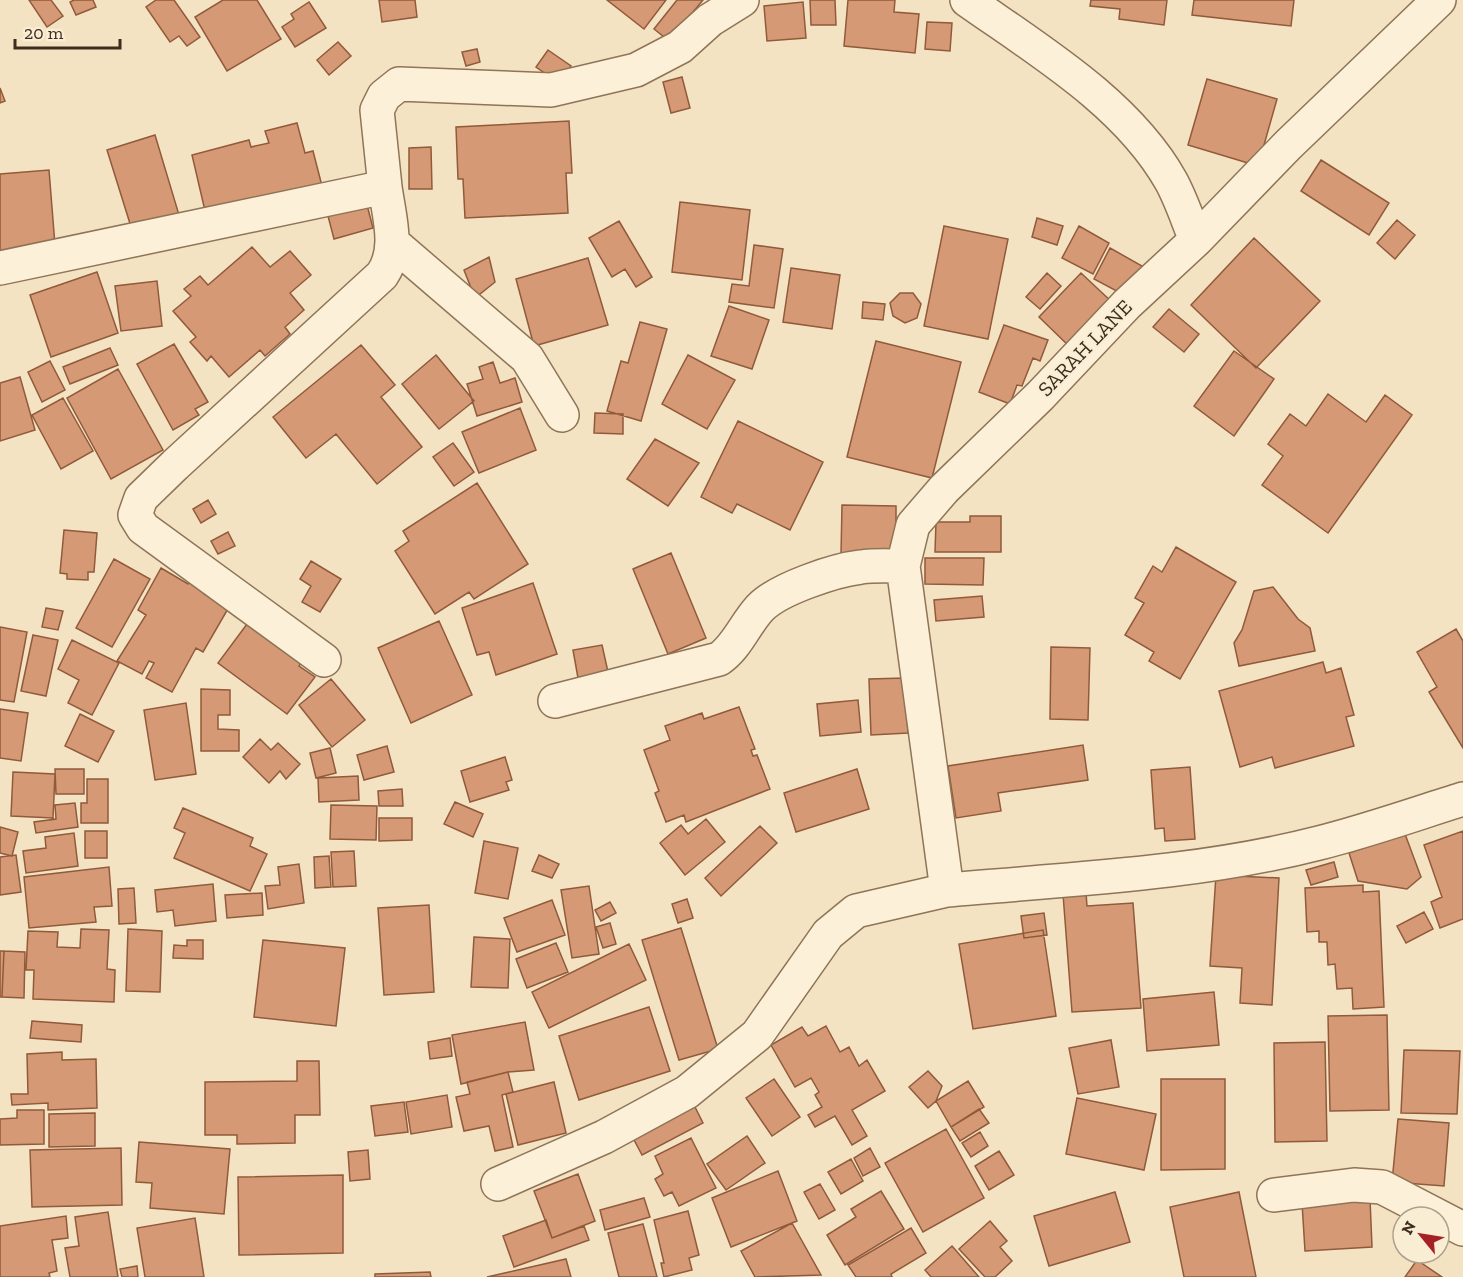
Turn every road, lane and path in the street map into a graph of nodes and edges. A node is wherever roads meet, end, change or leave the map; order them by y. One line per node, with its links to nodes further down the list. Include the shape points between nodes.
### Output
1 (742, 0): 4 (street, via 680,47 636,70 551,90 399,84 384,96 377,110)
2 (967, 0): 5 (street, via 1070,73 1131,128 1171,180)
3 (1439, 0): 5 (street, SARAH LANE, via 1287,145)
4 (385, 187): 6 (street); 7 (street)
5 (1196, 240): 9 (street, SARAH LANE, via 944,489 913,525)
6 (393, 243): 8 (street, via 527,358); 10 (street, via 390,263 382,275 141,498 135,515 143,528)
7 (0, 268)
8 (562, 415)
9 (903, 566): 11 (street, via 860,567 783,592 765,603 727,654 719,658); 13 (street, SARAH LANE)
10 (324, 660)
11 (555, 701)
12 (1463, 799): 13 (street, via 1319,843 1254,857 1141,873)
13 (947, 890): 14 (street, via 856,911 828,934 757,1035 687,1092 604,1137)
14 (498, 1184)
15 (1274, 1195): 16 (street, via 1354,1185 1382,1187)
16 (1463, 1229)

